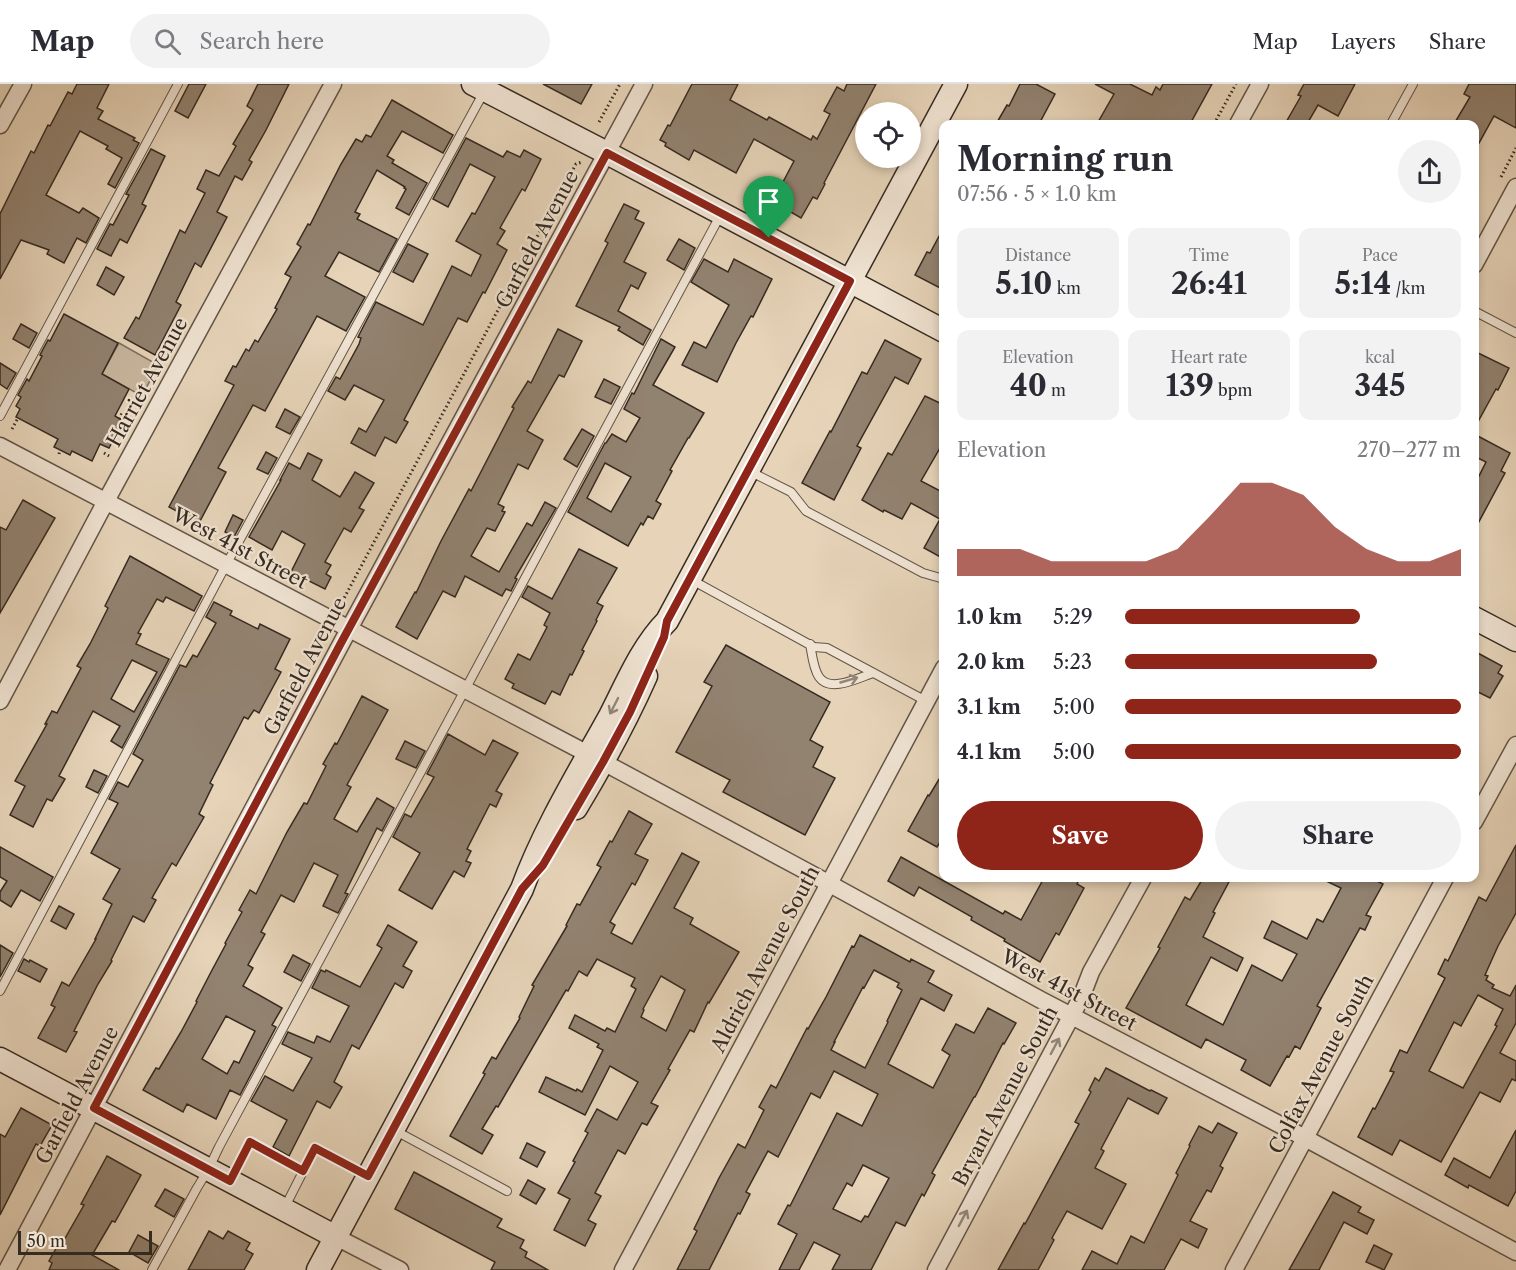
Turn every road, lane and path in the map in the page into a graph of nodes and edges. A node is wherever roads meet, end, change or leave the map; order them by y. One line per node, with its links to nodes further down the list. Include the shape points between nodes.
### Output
1 (22, 84): 15 (street)
2 (178, 84): 25 (lane)
3 (333, 84): 33 (street, Harriet Avenue)
4 (620, 84): 14 (path)
5 (644, 84): 16 (street, Garfield Avenue)
6 (956, 84): 20 (main road)
7 (1236, 84): 11 (path)
8 (1260, 84): 12 (street)
9 (1413, 84): 13 (lane)
10 (482, 86): 16 (main road); 34 (lane)
11 (1216, 120)
12 (1240, 120)
13 (1393, 120)
14 (599, 123)
15 (0, 125)
16 (596, 157): 18 (main road); 37 (path, via 576,164 342,602); 39 (street, Garfield Avenue)
17 (1516, 187): 19 (street)
18 (721, 213): 20 (main road); 44 (lane)
19 (1479, 256)
20 (850, 281): 22 (main road); 32 (main road)
21 (1479, 314): 23 (lane)
22 (939, 328)
23 (1516, 333)
24 (123, 411): 27 (path)
25 (0, 416)
26 (18, 418): 28 (path)
27 (119, 418)
28 (12, 429)
29 (0, 446): 33 (street, West 41st Street)
30 (104, 453): 31 (path)
31 (109, 456)
32 (748, 470): 35 (lane, via 791,492 806,511 922,573); 36 (main road)
33 (106, 501): 34 (street, West 41st Street); 45 (street, Harriet Avenue)
34 (226, 565): 39 (street, West 41st Street); 53 (lane)
35 (939, 578)
36 (689, 579): 41 (lane); 48 (main road, via 667,621 627,681)
37 (344, 607)
38 (1479, 621): 40 (main road)
39 (349, 629): 44 (street, West 41st Street); 56 (street, Garfield Avenue)
40 (1516, 640)
41 (810, 644): 42 (lane, via 827,648); 42 (lane, one-way to 42, via 820,678 832,685)
42 (873, 673): 46 (lane)
43 (939, 677): 46 (street, Aldrich Avenue South)
44 (464, 690): 48 (street, West 41st Street); 59 (lane)
45 (0, 701)
46 (926, 701): 52 (street, Aldrich Avenue South)
47 (1516, 745): 49 (street)
48 (595, 758): 52 (street, West 41st Street); 57 (main road, via 533,859 522,889)
49 (1479, 813)
50 (1141, 882): 54 (street, Bryant Avenue South)
51 (1443, 882): 58 (street, Colfax Avenue South)
52 (829, 884): 54 (street, West 41st Street); 71 (street, Aldrich Avenue South)
53 (0, 991)
54 (1072, 1016): 58 (street, West 41st Street); 72 (street, Bryant Avenue South, one-way to 54)
55 (0, 1059): 56 (main road)
56 (94, 1108): 59 (main road); 67 (street, Garfield Avenue)
57 (393, 1130): 61 (main road); 63 (lane)
58 (1305, 1138): 66 (street, West 41st Street); 73 (street, Colfax Avenue South)
59 (208, 1170): 62 (main road); 68 (lane)
60 (303, 1171): 61 (lane, via 315,1148); 62 (lane, via 250,1142); 64 (lane)
61 (368, 1176): 65 (main road)
62 (230, 1181): 64 (main road)
63 (507, 1191)
64 (282, 1208): 65 (main road)
65 (336, 1237): 69 (main road); 70 (street)
66 (1516, 1252)
67 (7, 1270)
68 (152, 1270)
69 (318, 1270)
70 (400, 1270)
71 (623, 1270)
72 (936, 1270)
73 (1234, 1270)

